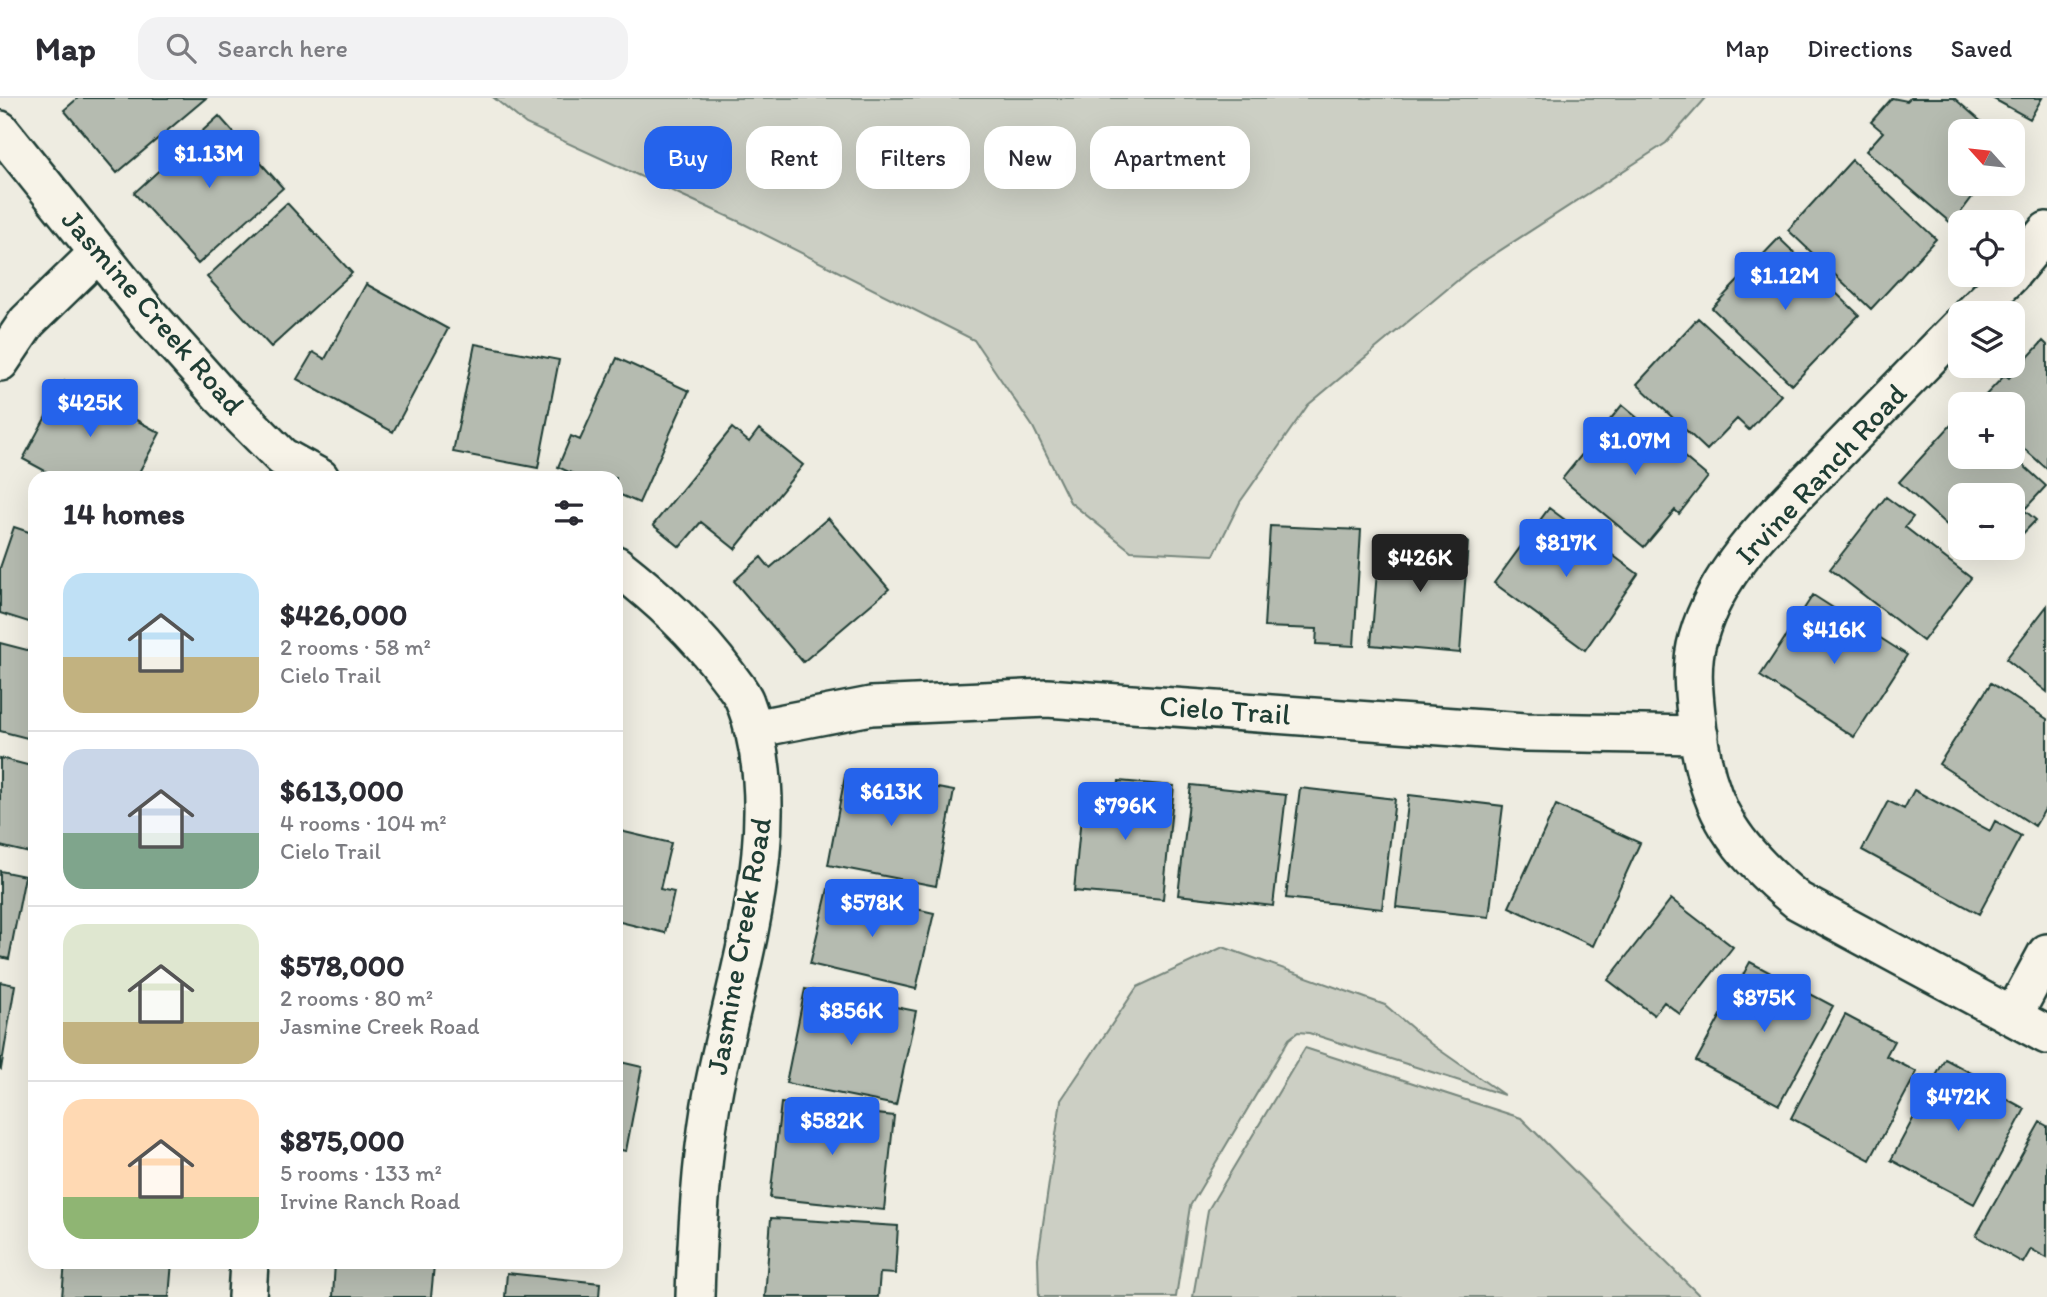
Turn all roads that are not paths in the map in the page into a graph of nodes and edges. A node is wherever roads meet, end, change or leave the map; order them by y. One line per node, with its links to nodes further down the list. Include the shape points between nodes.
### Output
1 (0, 130): 3 (street, Jasmine Creek Road)
2 (2047, 232): 4 (street)
3 (99, 252): 8 (street, via 27,322); 9 (street, Jasmine Creek Road, via 220,395 282,457)
4 (2025, 258)
5 (1999, 287): 6 (street)
6 (1985, 301)
7 (1948, 339): 12 (street, Irvine Ranch Road, via 1763,527 1720,587 1698,638 1693,690)
8 (0, 362)
9 (307, 471)
10 (623, 570): 11 (street, Jasmine Creek Road, via 671,608 713,656 745,701)
11 (753, 729): 12 (street, Cielo Trail, via 871,706 1048,698 1525,732); 18 (street, Jasmine Creek Road, via 763,768 765,828 713,1090 697,1224)
12 (1699, 735): 14 (street, Irvine Ranch Road, via 1703,771 1732,837 1762,871 1798,901)
13 (2047, 953): 14 (street)
14 (2013, 1016): 15 (street, Irvine Ranch Road)
15 (2047, 1035)
16 (249, 1269): 17 (street)
17 (247, 1297)
18 (695, 1297)

